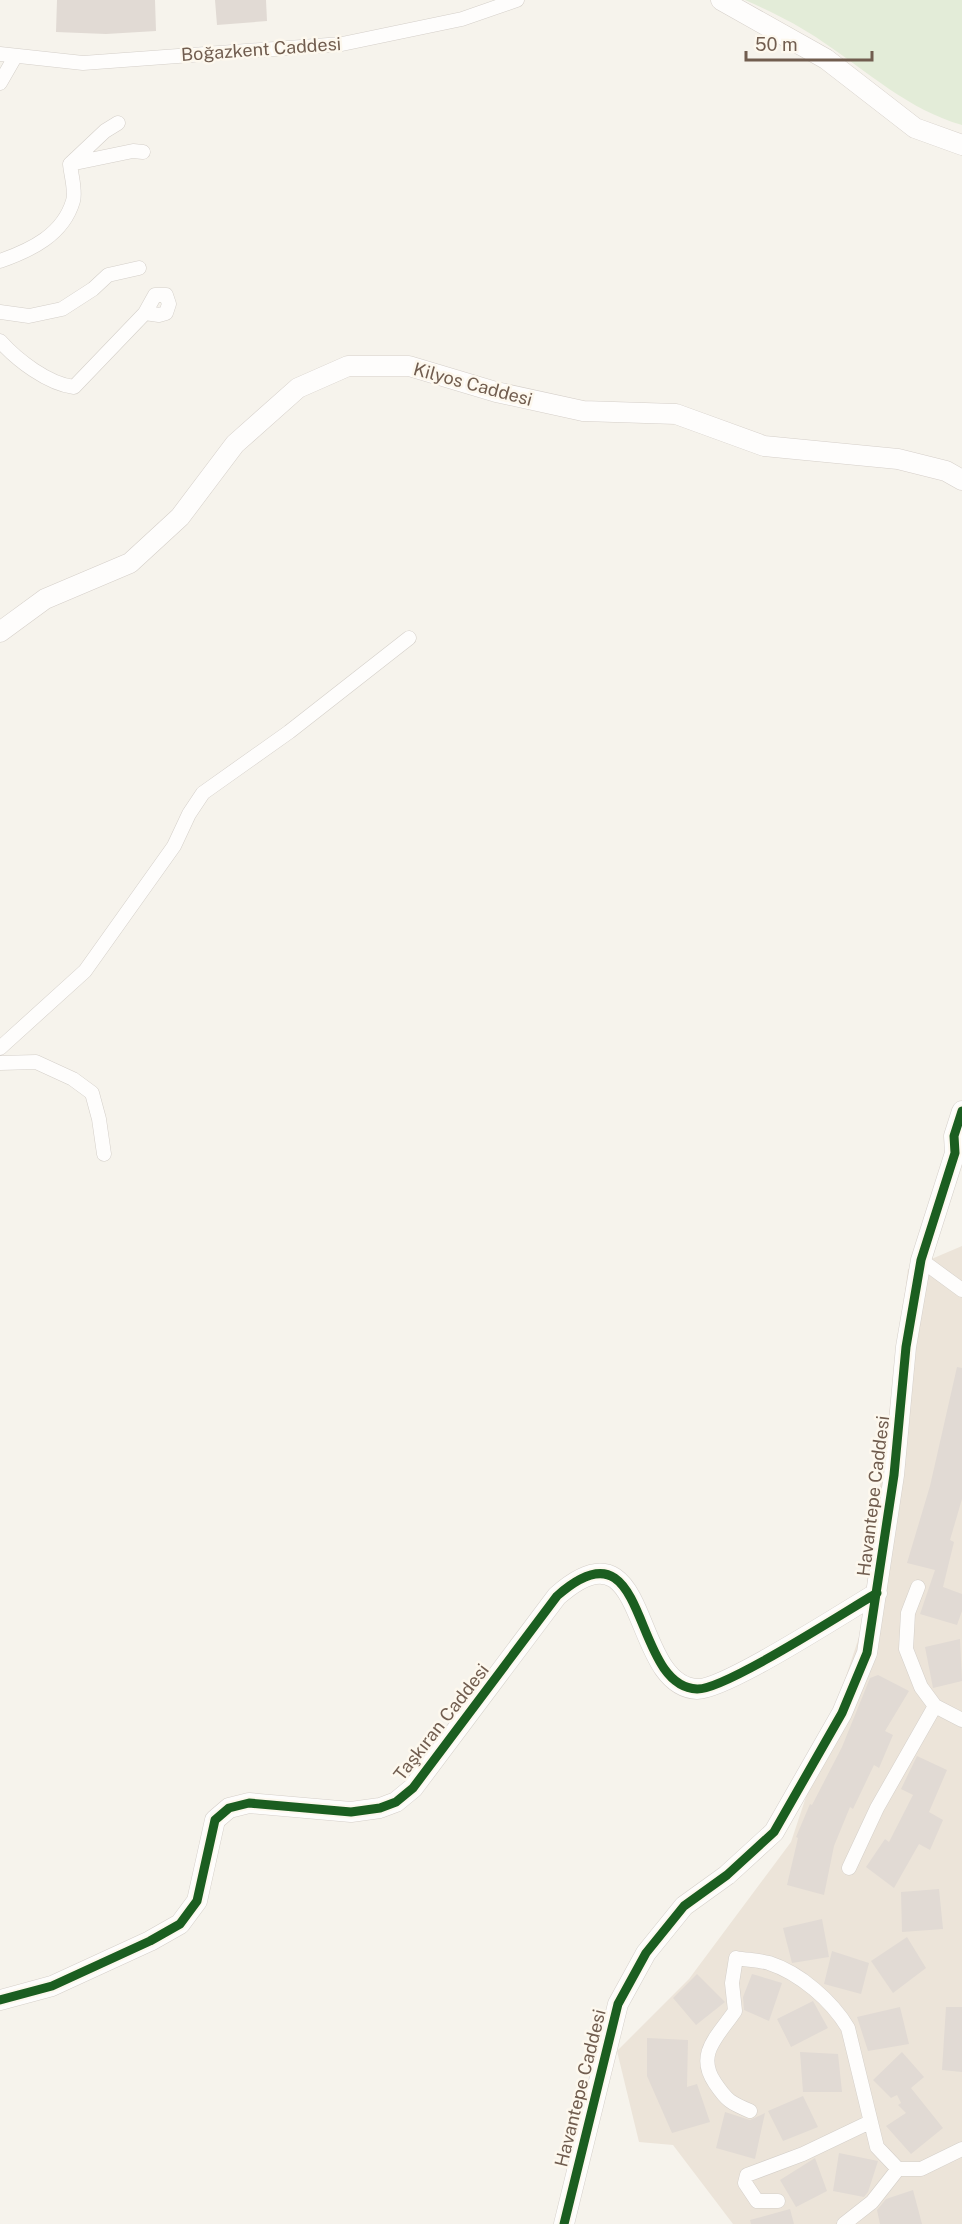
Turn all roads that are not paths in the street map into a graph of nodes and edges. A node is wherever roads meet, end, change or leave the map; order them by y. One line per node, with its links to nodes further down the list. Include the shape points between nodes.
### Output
1 (517, 0): 4 (street, Boğazkent Caddesi, via 462,19 342,44 83,63)
2 (721, 0): 7 (street, via 826,59 915,128)
3 (0, 54): 4 (street, Boğazkent Caddesi)
4 (15, 57): 5 (street)
5 (0, 83)
6 (118, 123): 9 (street, via 105,130)
7 (962, 145)
8 (143, 152): 9 (street)
9 (70, 164): 10 (street, via 74,200 60,226 31,250)
10 (0, 261)
11 (139, 268): 12 (street, via 108,275 62,309 28,316)
12 (0, 312)
13 (145, 313): 14 (street, via 74,387 60,386)
14 (0, 341)
15 (962, 480): 16 (street, Kilyos Caddesi, via 946,471 898,459 764,446 676,414 584,411 496,392 409,366 348,366 298,388 243,437 180,517 130,563 45,599)
16 (0, 632)
17 (409, 638): 18 (street, via 289,732 203,792 174,846 85,971)
18 (0, 1048)
19 (0, 1063): 22 (street, via 36,1062 74,1079 92,1093)
20 (962, 1111): 21 (street, Havantepe Caddesi, via 954,1136)
21 (959, 1151): 23 (street, Havantepe Caddesi)
22 (104, 1154)
23 (921, 1260): 24 (street); 26 (street, Havantepe Caddesi, via 906,1347 894,1475)
24 (962, 1290)
25 (918, 1587): 27 (street, via 908,1613 906,1649 921,1687)
26 (877, 1593): 30 (street, Taşkıran Caddesi, via 756,1664 722,1682 698,1689 679,1685 658,1661 627,1590 615,1577 602,1574 574,1581 557,1596 412,1788 396,1802 351,1812 249,1803 229,1808 215,1820 196,1901 180,1923 52,1986); 36 (street, Havantepe Caddesi, via 867,1653 842,1713 774,1832 727,1875 684,1906 646,1953 618,2004)
27 (936, 1706): 28 (street); 29 (street, via 877,1808)
28 (962, 1720)
29 (849, 1868)
30 (0, 2000)
31 (750, 2112): 32 (street, via 728,2102 706,2070 707,2052 735,2011 732,1983 736,1958 769,1964 804,1983 838,2011 848,2028)
32 (870, 2122): 34 (street, via 877,2147); 35 (street, via 747,2175 745,2183 757,2201)
33 (962, 2149): 34 (street, via 921,2169)
34 (898, 2169): 37 (street, via 872,2202)
35 (778, 2201)
36 (564, 2224)
37 (844, 2224)

